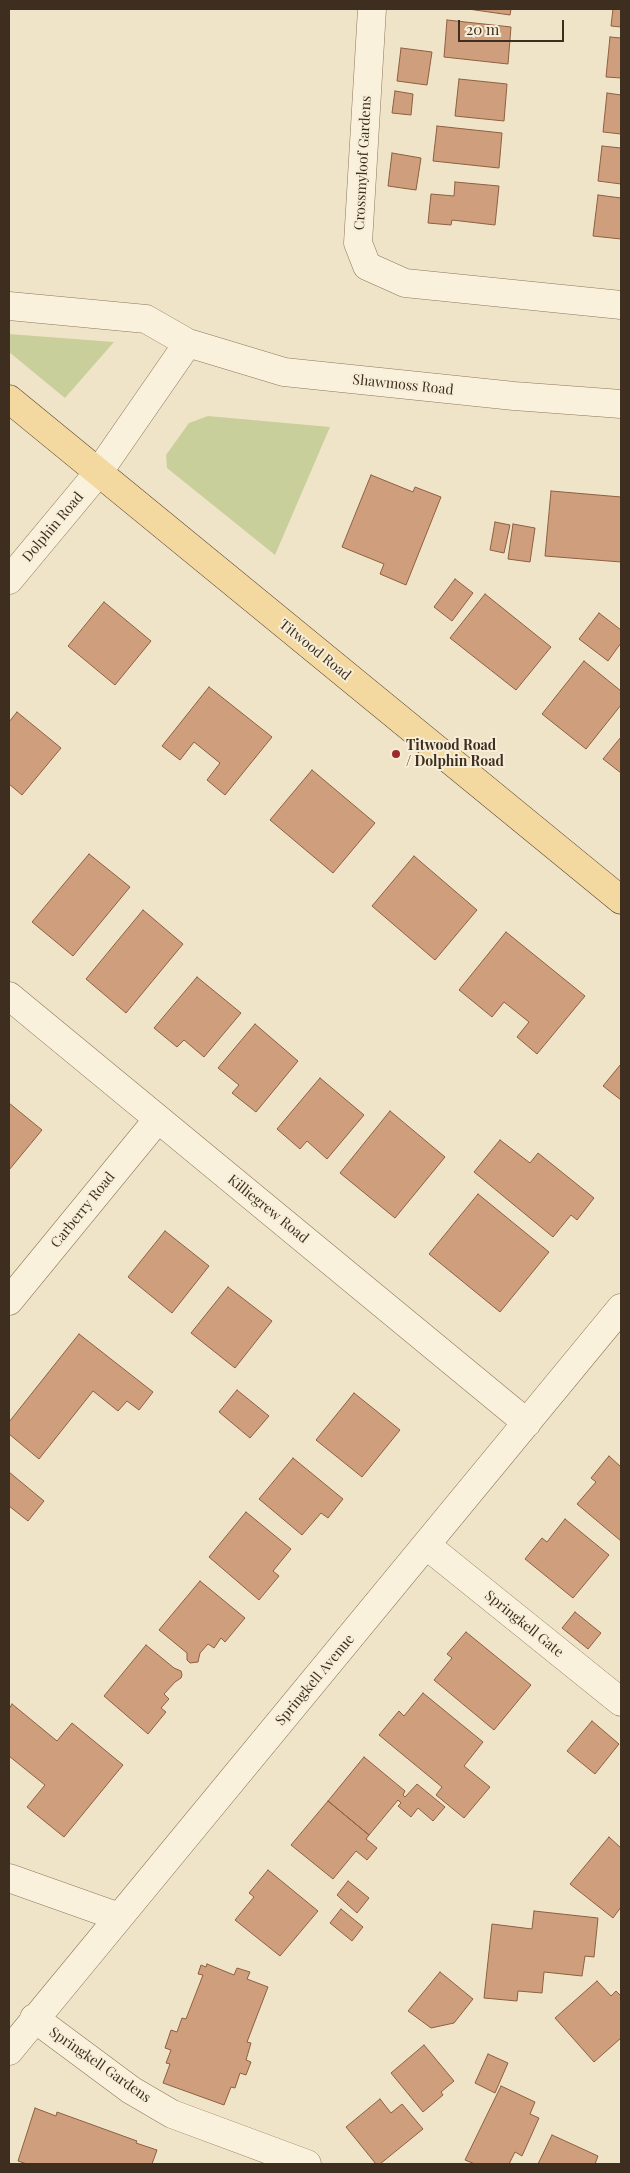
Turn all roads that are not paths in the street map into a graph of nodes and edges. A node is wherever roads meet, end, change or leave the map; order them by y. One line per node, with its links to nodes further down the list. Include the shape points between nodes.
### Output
1 (372, 9): 2 (street, Crossmyloof Gardens, via 358,243 367,266 405,283)
2 (621, 305)
3 (9, 306): 4 (street, Shawmoss Road, via 146,319)
4 (188, 343): 6 (street, Shawmoss Road, via 284,372); 7 (street)
5 (9, 399): 7 (main road, Titwood Road)
6 (621, 404)
7 (98, 473): 8 (street, Dolphin Road); 9 (main road, Titwood Road)
8 (9, 580)
9 (621, 900)
10 (9, 996): 11 (street, Killiegrew Road)
11 (158, 1119): 12 (street, Carberry Road); 14 (street, Killiegrew Road)
12 (9, 1301)
13 (621, 1308): 14 (street, Springkell Avenue)
14 (527, 1422): 15 (street, Springkell Avenue)
15 (426, 1545): 16 (street, Springkell Gate); 18 (street, Springkell Avenue)
16 (621, 1702)
17 (9, 1878): 18 (street)
18 (119, 1917): 19 (street, Springkell Avenue)
19 (34, 2018): 20 (street, Springkell Avenue); 21 (street, Springkell Gardens, via 131,2090 172,2114)
20 (9, 2051)
21 (307, 2164)

